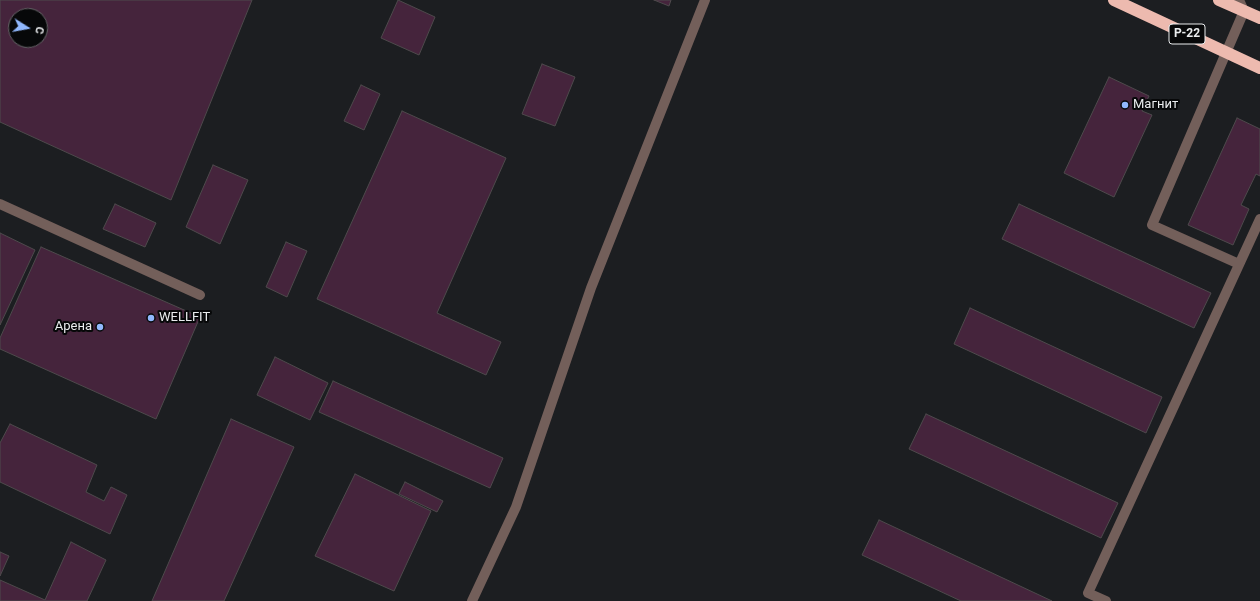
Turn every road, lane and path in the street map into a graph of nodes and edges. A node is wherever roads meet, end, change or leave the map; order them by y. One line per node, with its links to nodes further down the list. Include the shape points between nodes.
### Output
1 (705, 0): 12 (lane, via 591,288 516,507)
2 (1114, 0): 6 (highway, Р-22)
3 (1220, 0): 4 (highway)
4 (1242, 5): 5 (highway); 6 (lane)
5 (1260, 18)
6 (1226, 53): 7 (highway, Р-22); 10 (lane, via 1152,225)
7 (1260, 68)
8 (0, 204): 11 (lane)
9 (1260, 219): 10 (lane)
10 (1239, 264): 13 (lane, via 1088,593)
11 (200, 295)
12 (472, 601)
13 (1106, 601)

